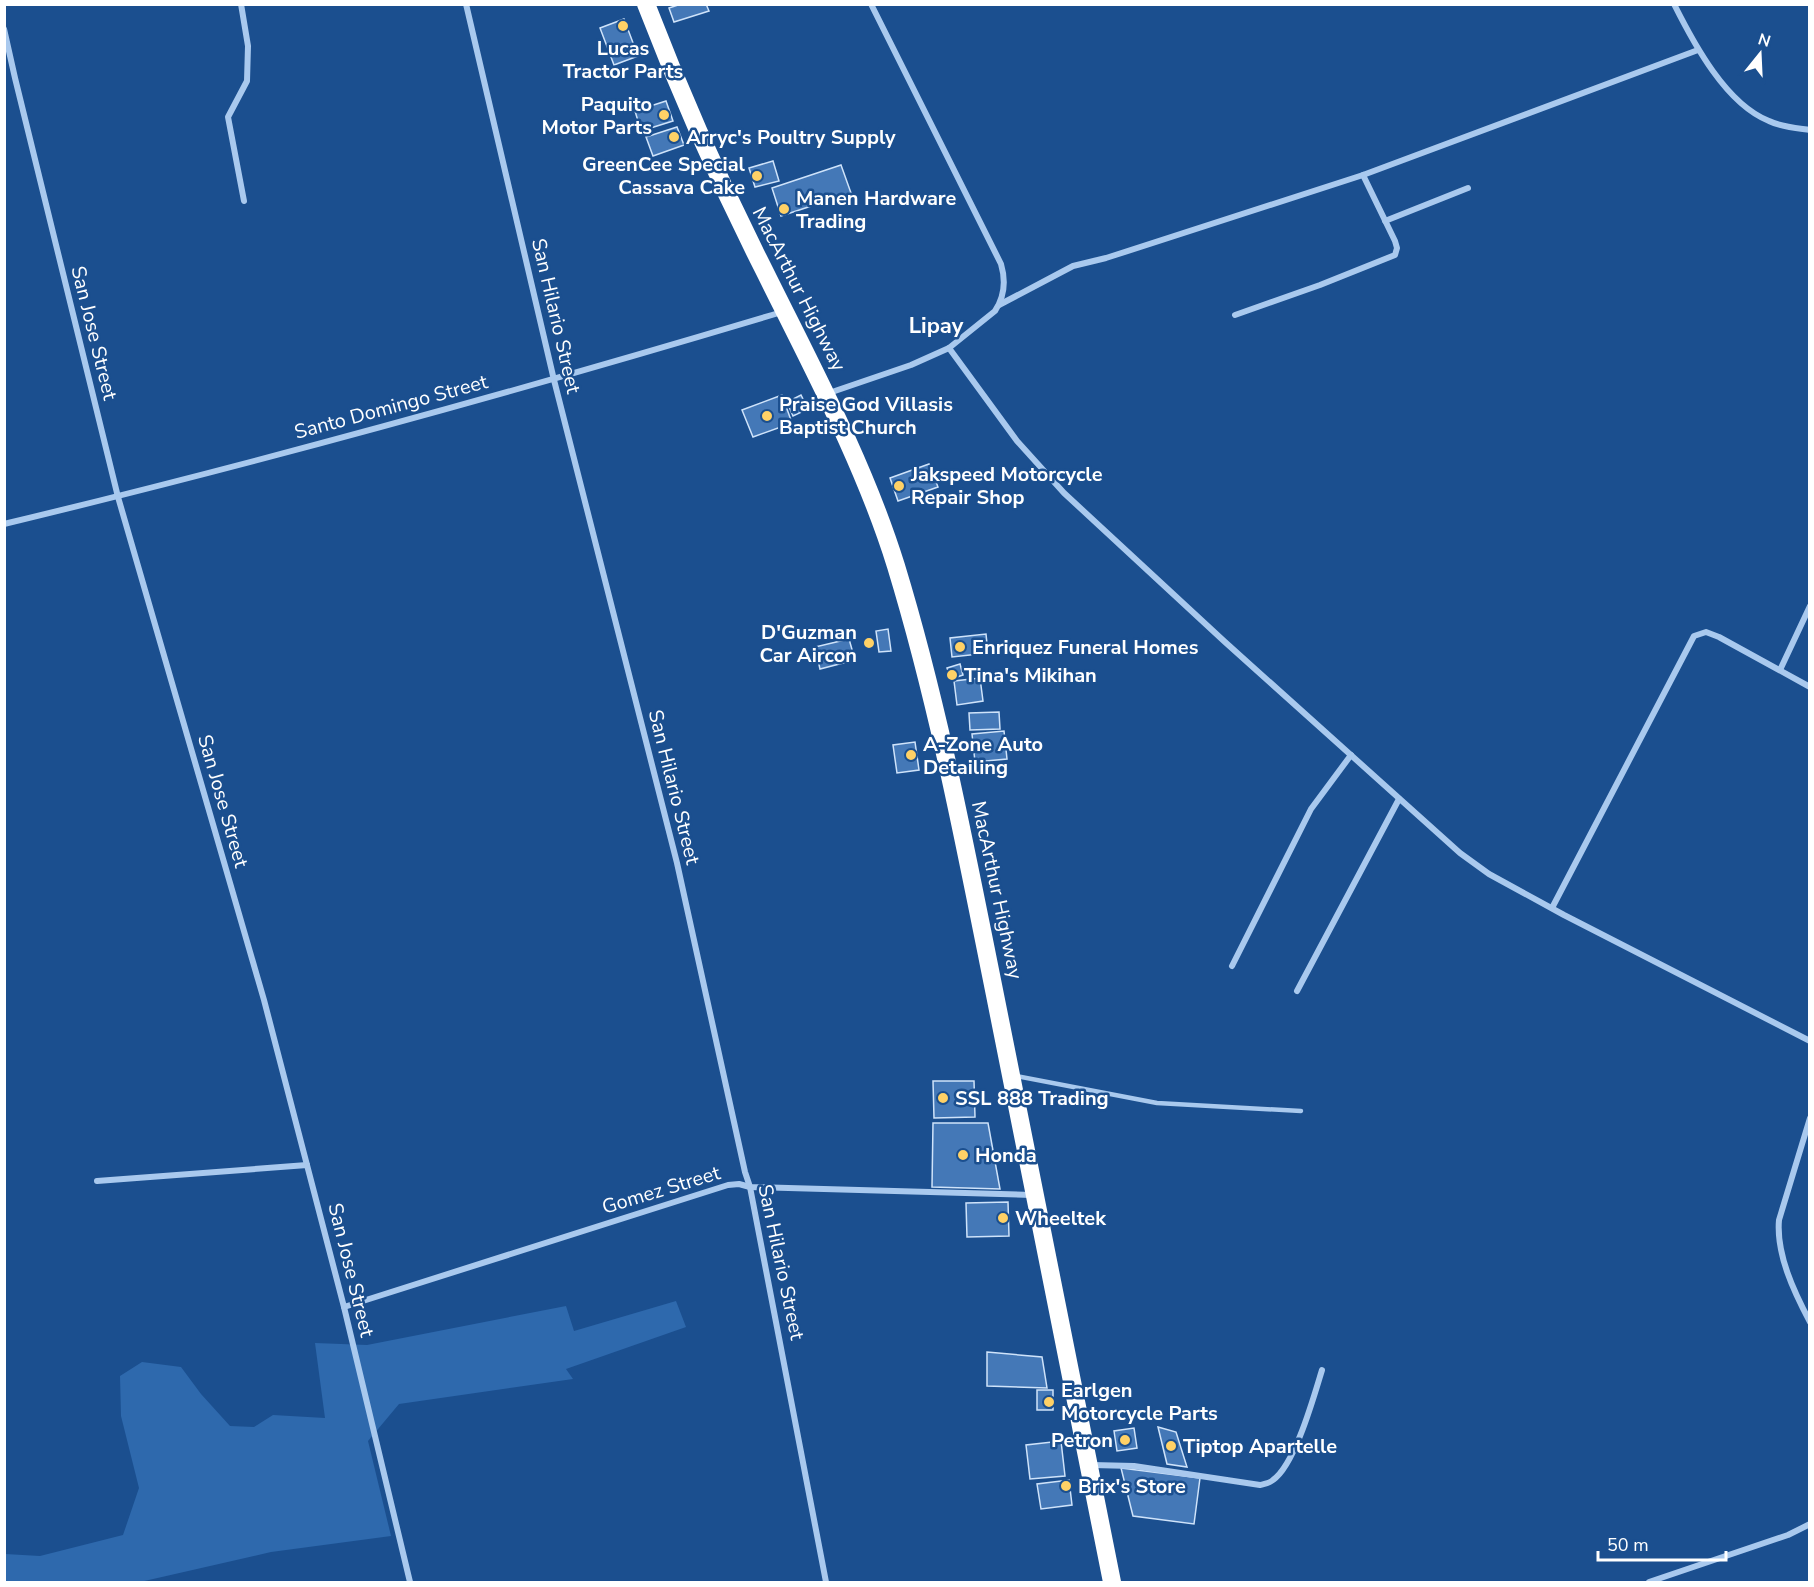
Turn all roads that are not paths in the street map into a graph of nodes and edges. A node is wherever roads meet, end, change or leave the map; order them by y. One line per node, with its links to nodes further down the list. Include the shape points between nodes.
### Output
1 (241, 4): 11 (street, via 248,46 247,81 228,117)
2 (466, 4): 17 (street, San Hilario Street)
3 (645, 4): 14 (highway, MacArthur Highway, via 699,132)
4 (871, 4): 13 (street, via 1001,264 1005,278)
5 (1674, 4): 7 (street)
6 (4, 29): 19 (street, San Jose Street)
7 (1698, 50): 8 (street, via 1739,103 1770,122); 9 (street)
8 (1809, 130)
9 (1363, 175): 12 (street); 13 (street, via 1073,267)
10 (1468, 188): 12 (street)
11 (244, 201)
12 (1385, 221): 15 (street, via 1397,248 1392,257)
13 (999, 304): 16 (street)
14 (784, 312): 17 (street, Santo Domingo Street); 18 (highway, MacArthur Highway)
15 (1235, 315)
16 (949, 348): 18 (street); 24 (street, via 1017,441 1065,493)
17 (554, 380): 19 (street, Santo Domingo Street); 35 (street, San Hilario Street, via 677,862)
18 (826, 394): 30 (highway, MacArthur Highway, via 895,563 920,652 959,816)
19 (118, 497): 20 (street, Santo Domingo Street); 33 (street, San Jose Street, via 264,1000)
20 (4, 524)
21 (1809, 606): 22 (street)
22 (1780, 670): 23 (street); 26 (street, via 1719,637 1706,632 1694,636)
23 (1809, 687)
24 (1351, 755): 25 (street); 27 (street, via 1311,809)
25 (1399, 799): 26 (street, via 1489,874); 28 (street)
26 (1552, 908): 29 (street)
27 (1232, 966)
28 (1297, 991)
29 (1809, 1041)
30 (1011, 1076): 31 (lane, via 1157,1102); 36 (highway, MacArthur Highway)
31 (1301, 1111)
32 (1809, 1118): 38 (street, via 1778,1229 1793,1287)
33 (307, 1165): 34 (street); 37 (street, San Jose Street)
34 (97, 1181)
35 (750, 1187): 36 (street, Gomez Street); 37 (street, Gomez Street, via 728,1185); 43 (street, San Hilario Street)
36 (1035, 1195): 40 (highway, MacArthur Highway)
37 (344, 1307): 42 (street, San Jose Street)
38 (1809, 1322)
39 (1322, 1370): 40 (street, via 1288,1461 1273,1480 1260,1485 1134,1466)
40 (1089, 1465): 44 (highway, MacArthur Highway)
41 (1809, 1524): 45 (street, via 1777,1539)
42 (410, 1582)
43 (826, 1582)
44 (1112, 1582)
45 (1649, 1582)

